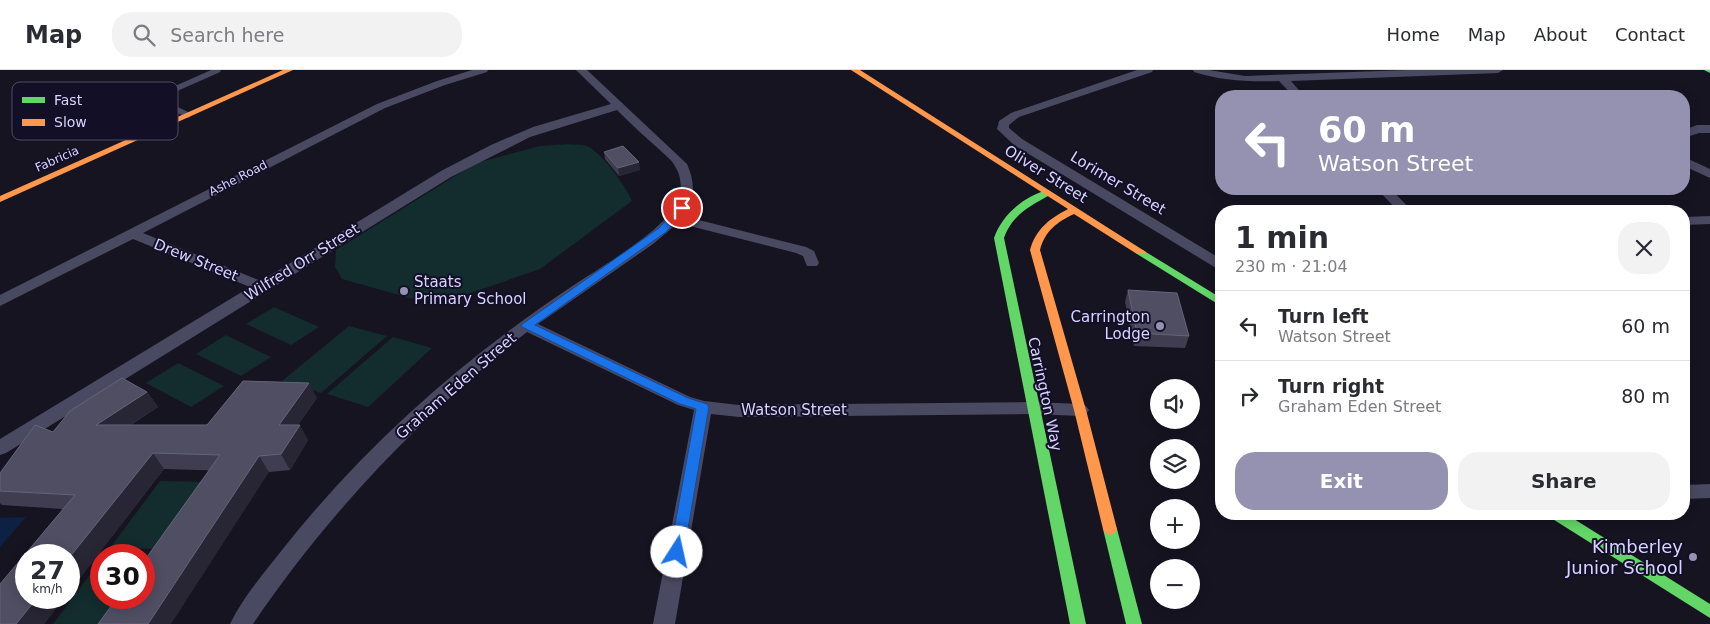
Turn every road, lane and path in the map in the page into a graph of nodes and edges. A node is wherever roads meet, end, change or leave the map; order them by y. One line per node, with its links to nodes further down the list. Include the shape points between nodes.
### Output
1 (218, 70): 11 (lane)
2 (290, 70): 15 (main road, Fabricia)
3 (483, 70): 30 (street, Ashe Road, via 381,106)
4 (581, 70): 13 (street, Graham Eden Street)
5 (855, 70): 22 (main road, Oliver Street)
6 (1148, 70): 31 (street, Lorimer Street, via 1016,115 1003,124 1003,129 1018,142)
7 (1198, 70): 10 (street, via 1233,79)
8 (1469, 70): 9 (street); 10 (street)
9 (1498, 70)
10 (1282, 78): 12 (street)
11 (178, 88)
12 (1293, 90)
13 (618, 106): 27 (street, Graham Eden Street, via 681,164 687,175 688,190); 33 (street, Wilfred Orr Street, via 526,134 485,152)
14 (178, 110): 15 (lane)
15 (188, 115): 16 (main road, Fabricia)
16 (178, 119)
17 (1710, 129): 18 (street)
18 (1690, 132)
19 (132, 140): 24 (main road, Fabricia)
20 (1690, 165): 21 (street)
21 (1710, 174)
22 (1047, 193): 26 (main road, Oliver Street); 38 (main road, Carrington Way, via 1009,217 999,238)
23 (1390, 195): 25 (street)
24 (0, 199)
25 (1399, 205)
26 (1074, 210): 34 (main road, Oliver Street); 39 (main road, Carrington Way, via 1045,227 1037,237 1035,250)
27 (675, 218): 32 (street, via 802,250); 36 (street, Graham Eden Street, via 663,230)
28 (1710, 220): 29 (street)
29 (1690, 221)
30 (131, 234): 33 (street, Drew Street); 35 (street, Ashe Road)
31 (1215, 262)
32 (812, 263)
33 (262, 287): 40 (street, Wilfred Orr Street)
34 (1215, 298)
35 (0, 301)
36 (526, 325): 37 (street, Watson Street); 45 (street, Graham Eden Street, via 443,394 349,484 263,589)
37 (703, 407): 38 (street, Watson Street, via 739,411); 46 (street)
38 (1033, 408): 39 (street, Watson Street); 47 (main road, Carrington Way)
39 (1080, 410): 48 (main road, Carrington Way)
40 (0, 448)
41 (1710, 491): 42 (street)
42 (1690, 492)
43 (1565, 520): 44 (main road)
44 (1710, 612)
45 (241, 624)
46 (664, 624)
47 (1078, 624)
48 (1134, 624)

